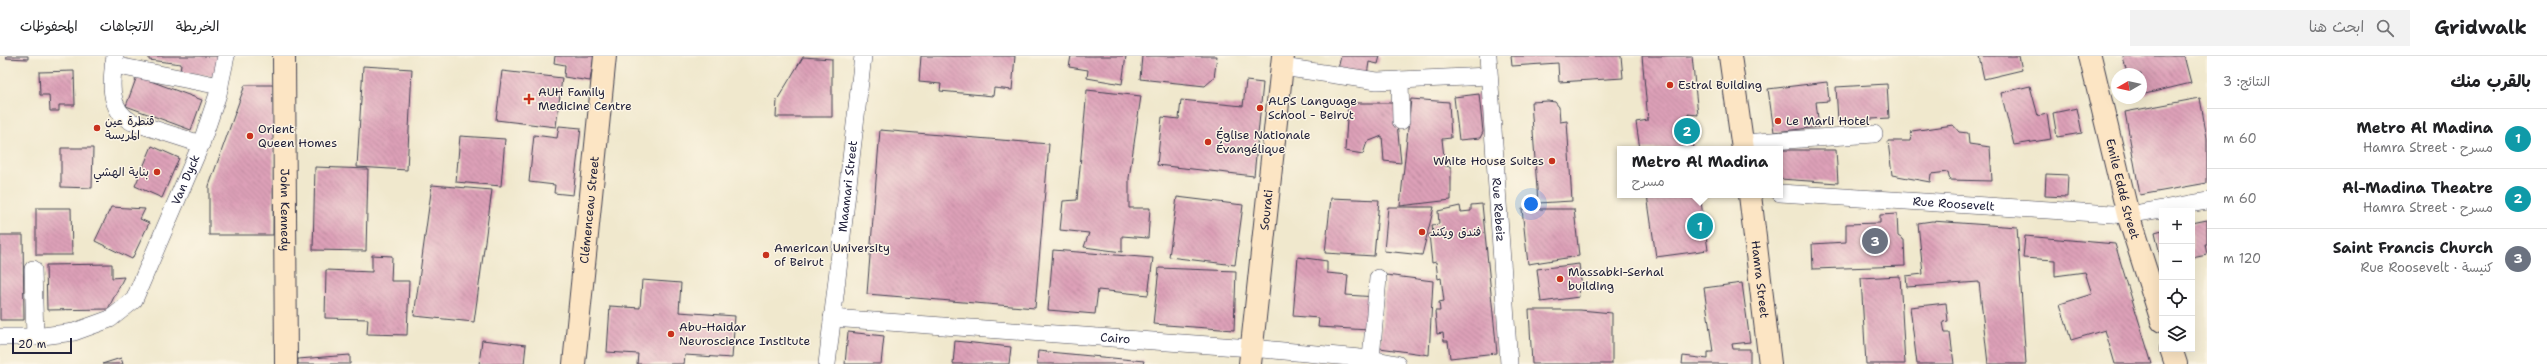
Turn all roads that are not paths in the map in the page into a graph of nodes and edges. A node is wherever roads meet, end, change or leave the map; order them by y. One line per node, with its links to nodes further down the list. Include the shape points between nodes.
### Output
1 (226, 56): 12 (street, Van Dyck)
2 (284, 56): 30 (street, John Kennedy)
3 (605, 56): 31 (street, Clémenceau Street)
4 (863, 56): 24 (street, Maamari Street)
5 (1488, 56): 10 (street, Rue Rebeiz)
6 (1730, 56): 16 (street)
7 (2090, 56): 20 (street, Emile Eddé Street)
8 (114, 60): 12 (street); 15 (street, via 114,101 128,120)
9 (1283, 62): 11 (street, via 1354,79); 28 (street, Sourati)
10 (1489, 76): 11 (street); 34 (street, Rue Rebeiz)
11 (1400, 80): 13 (street)
12 (220, 86): 15 (street, Van Dyck)
13 (1401, 122)
14 (1874, 134): 16 (street)
15 (201, 144): 26 (street, Van Dyck, via 134,300 110,319 74,332)
16 (1743, 146)
17 (1783, 193): 20 (street, Rue Roosevelt)
18 (1750, 198): 35 (street, Hamra Street)
19 (2207, 201): 20 (street, Rue Roosevelt)
20 (2128, 215): 23 (street, Emile Eddé Street)
21 (33, 269): 26 (street)
22 (1378, 278): 29 (street)
23 (2160, 316)
24 (832, 318): 28 (street, Cairo); 32 (street, Maamari Street)
25 (0, 337): 26 (street)
26 (35, 337)
27 (2172, 352): 36 (street)
28 (1250, 356): 29 (street, Cairo)
29 (1371, 359): 33 (street, Cairo)
30 (286, 364)
31 (574, 364)
32 (828, 364)
33 (1397, 364)
34 (1509, 364)
35 (1770, 364)
36 (2176, 364)

